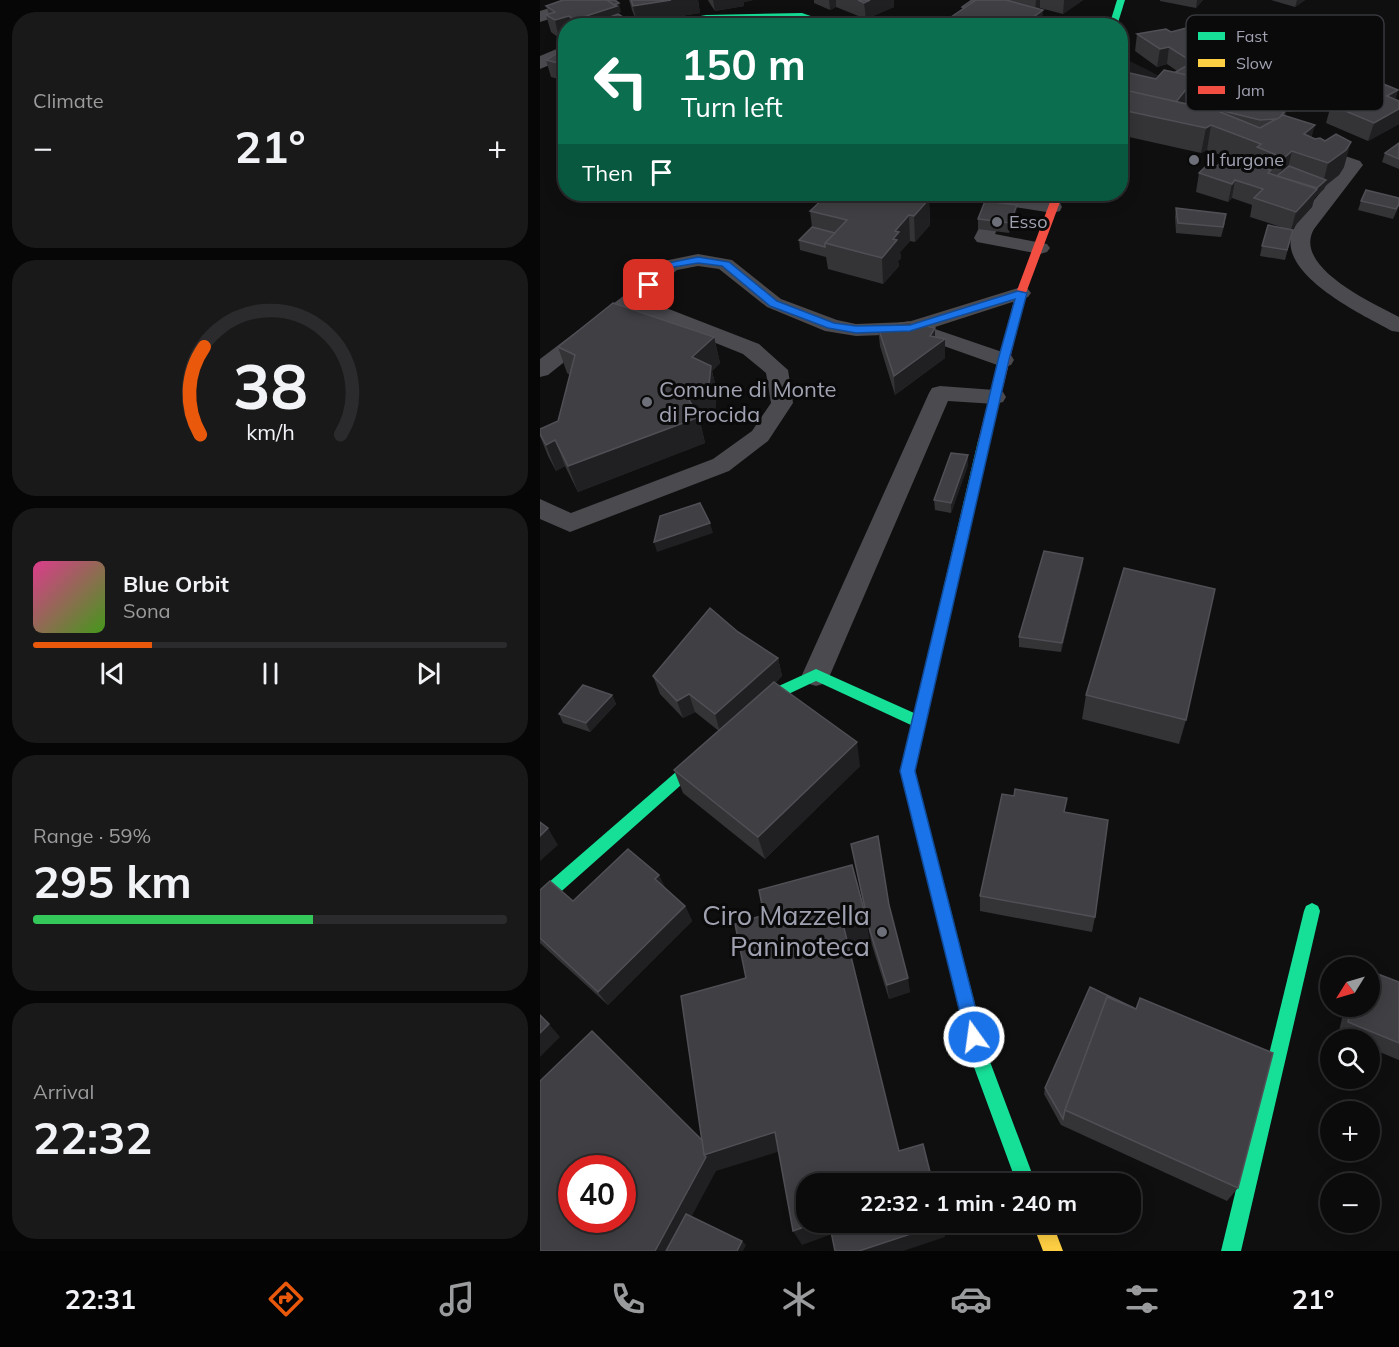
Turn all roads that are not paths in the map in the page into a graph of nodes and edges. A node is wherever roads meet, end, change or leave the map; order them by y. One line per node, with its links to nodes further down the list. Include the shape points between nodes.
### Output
1 (592, 0): 3 (street)
2 (1121, 0): 6 (street)
3 (540, 17)
4 (700, 18): 5 (street)
5 (812, 18)
6 (1115, 18)
7 (558, 55): 8 (street)
8 (540, 63)
9 (1292, 144): 15 (lane, via 1354,165 1329,192 1301,235 1302,256 1311,271)
10 (1002, 201): 12 (lane, via 984,238)
11 (1055, 201): 12 (street)
12 (1040, 248): 13 (street)
13 (1022, 293): 16 (lane); 17 (street)
14 (629, 301): 16 (lane, via 671,265 698,260 725,264 774,303 832,326 856,330); 18 (lane); 20 (lane, via 751,349 777,370 782,403 760,436 721,465 570,523)
15 (1399, 326)
16 (910, 328): 17 (lane)
17 (1003, 360): 19 (street)
18 (540, 370)
19 (995, 397): 21 (lane, via 940,393); 22 (street)
20 (540, 508)
21 (816, 675): 22 (street); 23 (street, via 775,694)
22 (919, 722): 27 (street, via 908,771 980,1059)
23 (740, 724)
24 (723, 740): 25 (street)
25 (540, 900)
26 (1312, 911): 30 (street)
27 (1023, 1173)
28 (1046, 1233): 29 (street)
29 (1053, 1251)
30 (1231, 1251)

